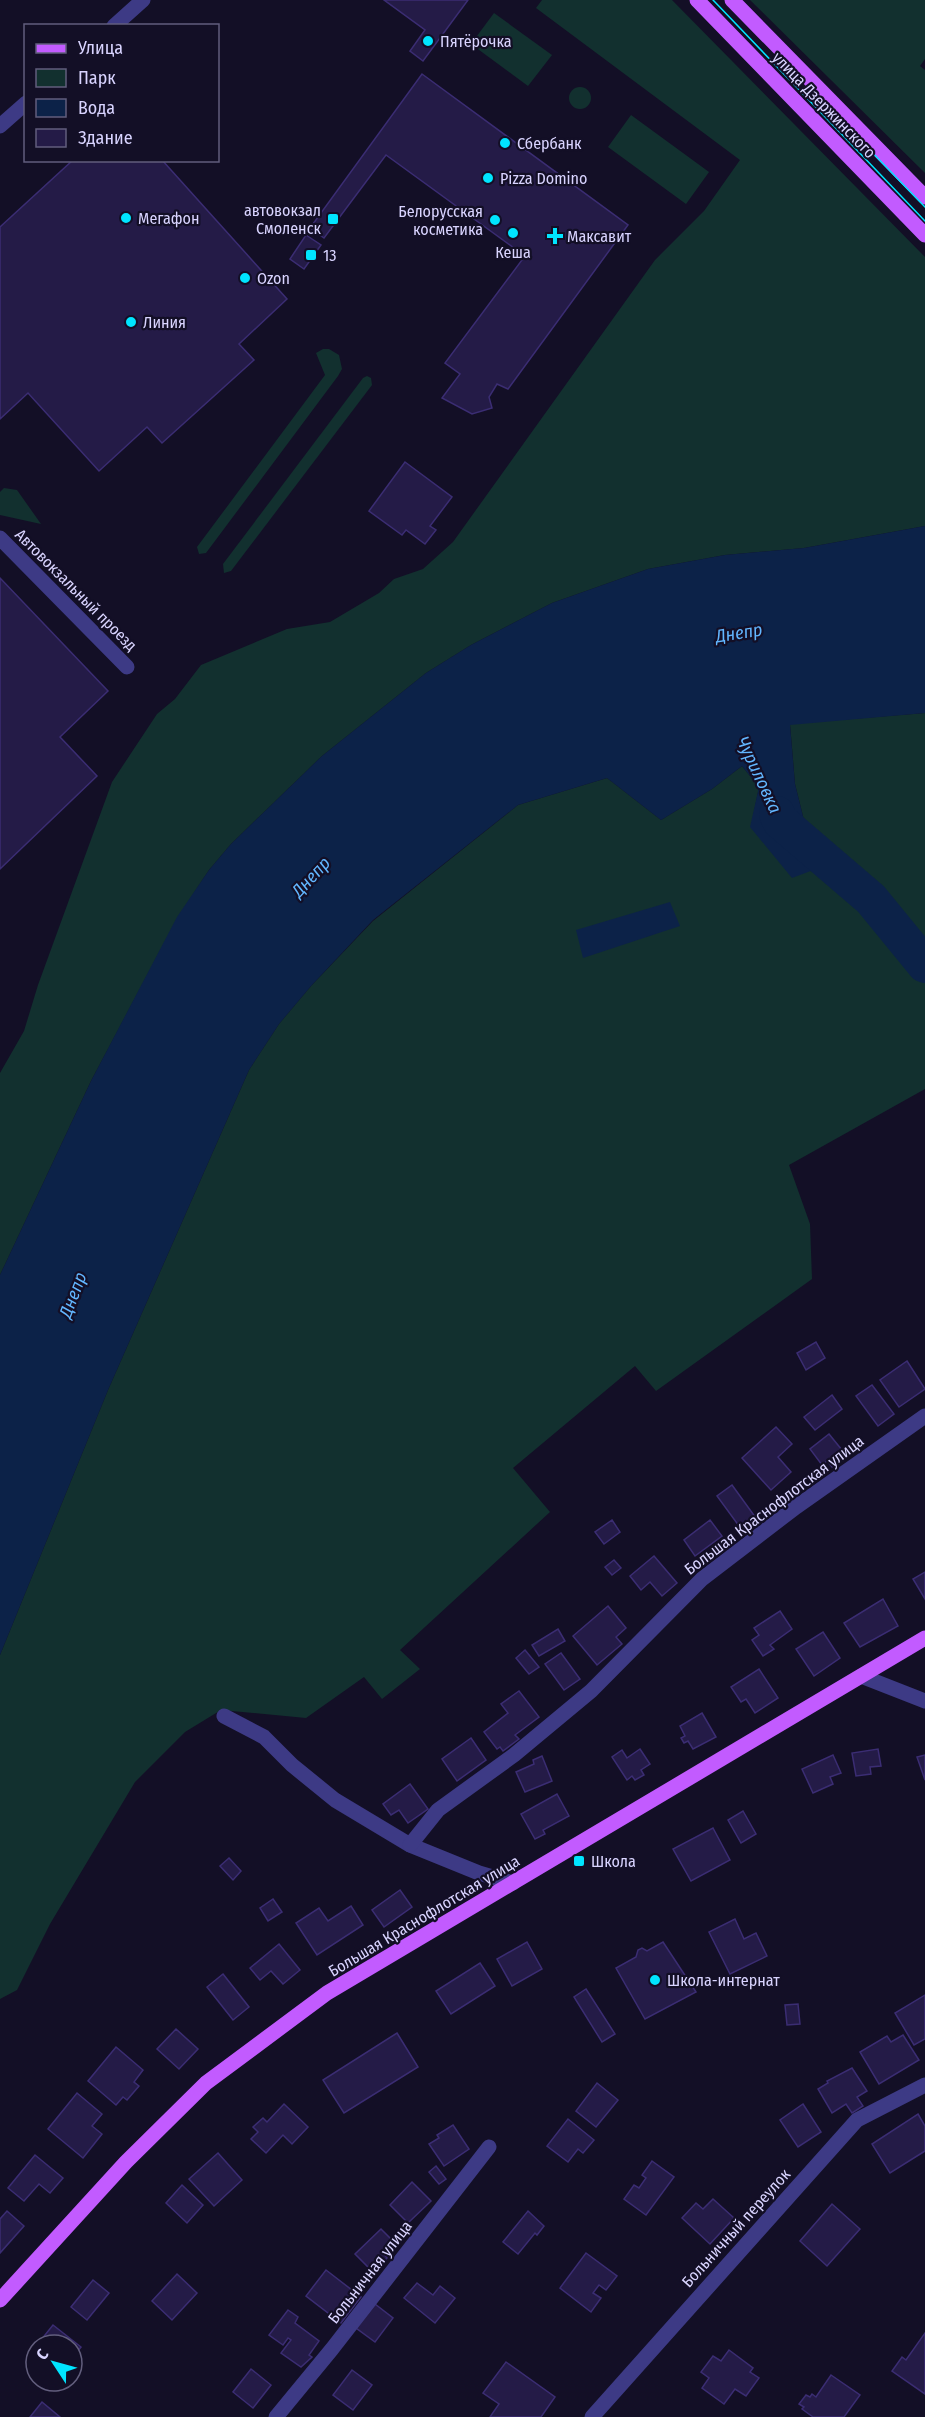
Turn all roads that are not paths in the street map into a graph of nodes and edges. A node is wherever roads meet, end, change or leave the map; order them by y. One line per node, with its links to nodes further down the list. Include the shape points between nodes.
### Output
1 (143, 0): 4 (street)
2 (697, 0): 8 (main road, улица Дзержинского)
3 (732, 0): 7 (main road, улица Дзержинского)
4 (116, 24)
5 (24, 105): 6 (street)
6 (0, 126)
7 (925, 197)
8 (925, 235)
9 (0, 538): 10 (street, Автовокзальный проезд)
10 (127, 667)
11 (925, 1416): 16 (street, Большая Краснофлотская улица, via 702,1579 591,1691 514,1755 438,1810)
12 (925, 1638): 13 (main road, Большая Краснофлотская улица)
13 (861, 1676): 14 (street); 17 (main road, Большая Краснофлотская улица)
14 (925, 1701)
15 (224, 1716): 16 (street, via 264,1737 291,1765 335,1800)
16 (410, 1845): 17 (street)
17 (513, 1883): 20 (main road, Большая Краснофлотская улица, via 327,1993 206,2083 126,2162)
18 (925, 2085): 22 (street, Больничный переулок, via 857,2120)
19 (489, 2147): 21 (street, Больничная улица)
20 (0, 2300)
21 (276, 2417)
22 (592, 2417)

